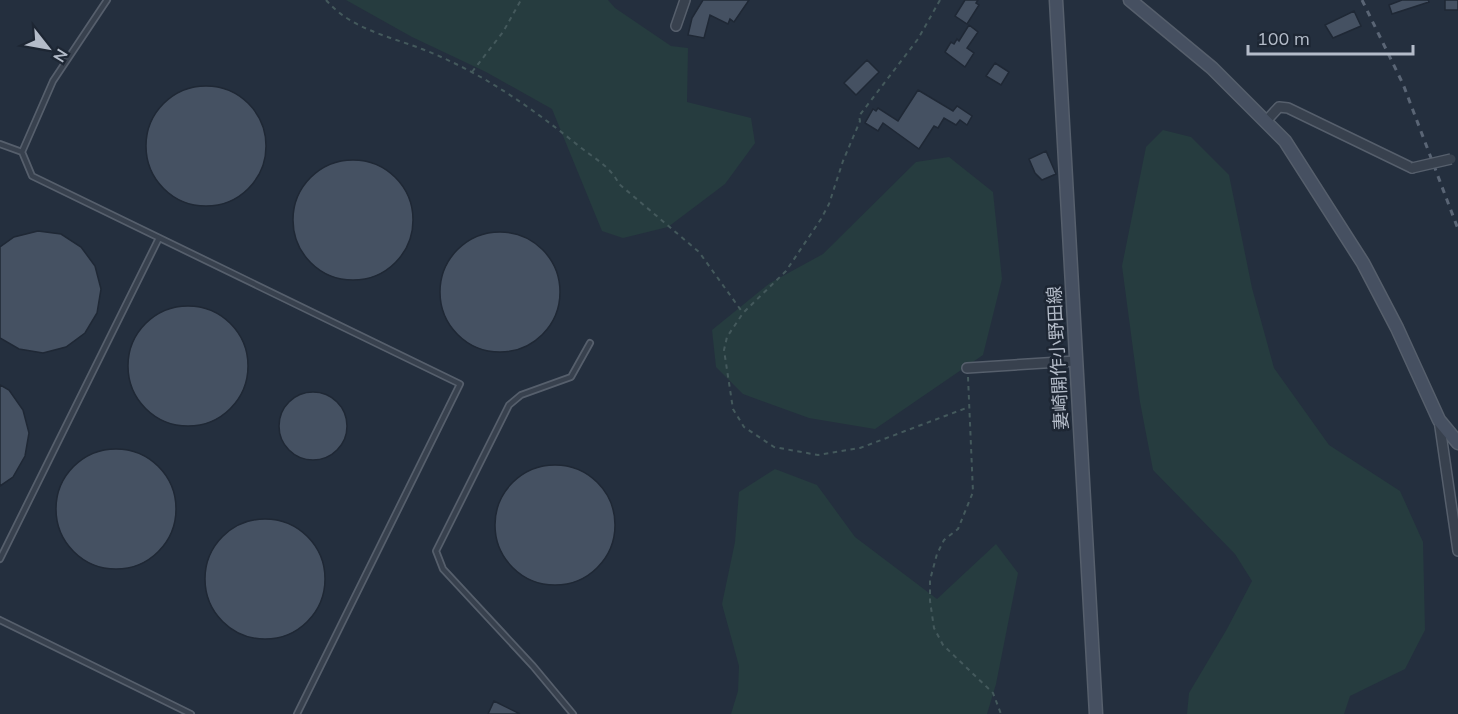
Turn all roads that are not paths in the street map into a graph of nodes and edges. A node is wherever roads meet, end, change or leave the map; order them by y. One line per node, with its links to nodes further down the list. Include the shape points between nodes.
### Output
1 (107, 0): 8 (lane, via 53,81)
2 (685, 0): 5 (street)
3 (1056, 0): 12 (main road, 妻崎開作小野田線)
4 (1130, 0): 6 (main road)
5 (676, 26)
6 (1267, 120): 9 (street, bridge, via 1279,107 1288,108 1412,168); 14 (main road, via 1309,176 1363,263)
7 (0, 144): 8 (lane)
8 (22, 152): 10 (lane, via 32,176)
9 (1455, 158)
10 (159, 238): 17 (lane); 20 (lane, via 460,384)
11 (590, 343): 21 (lane, via 571,376 521,395 509,405 436,551 443,569)
12 (1076, 361): 13 (street); 22 (main road, 妻崎開作小野田線)
13 (968, 368)
14 (1439, 420): 15 (main road); 16 (street)
15 (1458, 443)
16 (1458, 551)
17 (0, 559)
18 (0, 620): 19 (lane)
19 (191, 714)
20 (297, 714)
21 (573, 714)
22 (1096, 714)

